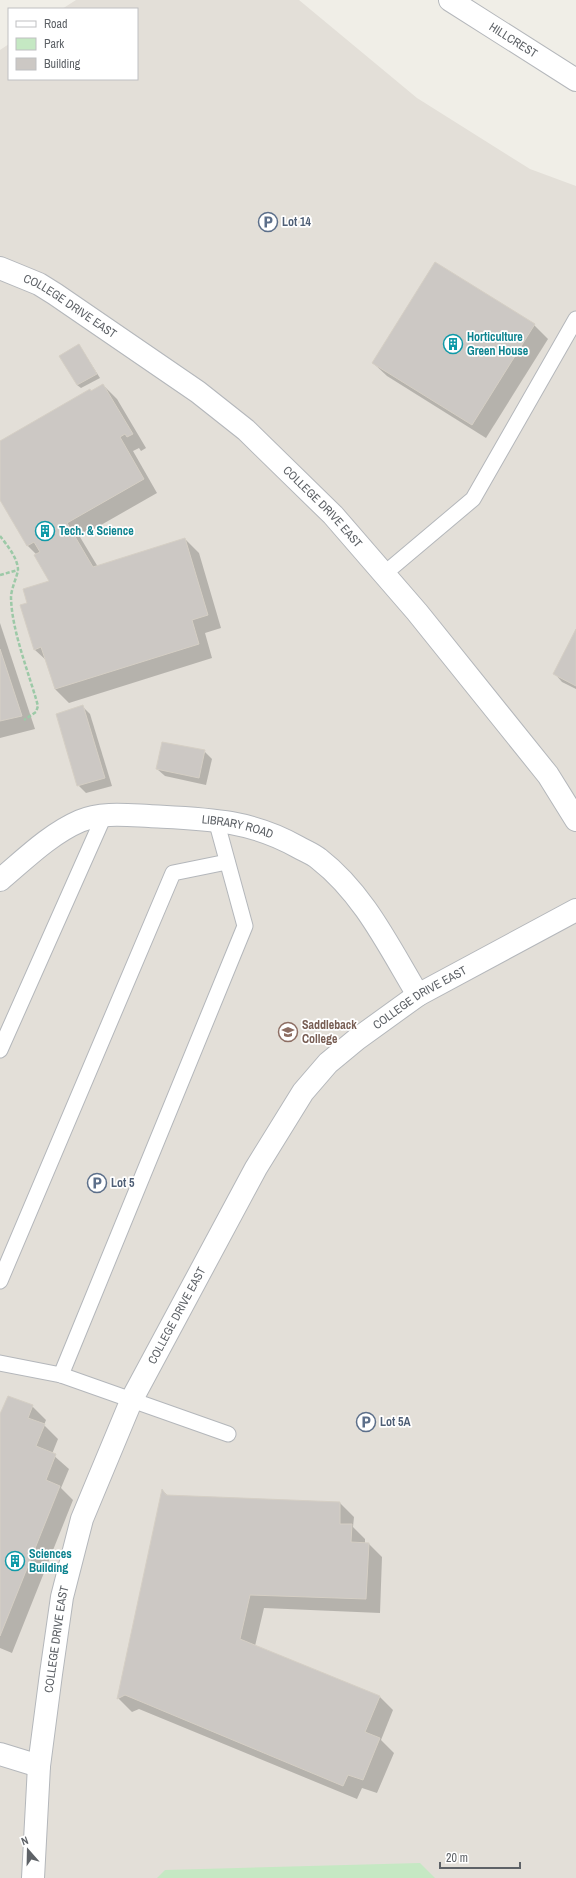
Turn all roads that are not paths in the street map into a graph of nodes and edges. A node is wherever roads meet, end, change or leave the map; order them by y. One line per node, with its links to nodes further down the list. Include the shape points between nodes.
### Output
1 (450, 0): 2 (street, HILLCREST)
2 (576, 80)
3 (0, 268): 5 (street, COLLEGE DRIVE EAST, via 39,284 55,294 198,392 246,430 333,515)
4 (576, 319): 5 (lane, via 473,499)
5 (384, 574): 8 (street, COLLEGE DRIVE EAST, via 548,775)
6 (104, 816): 7 (street, LIBRARY ROAD); 10 (street, LIBRARY ROAD, via 82,820 58,832); 13 (lane)
7 (216, 820): 9 (lane); 12 (street, LIBRARY ROAD, via 252,827 287,840 318,858 359,898)
8 (576, 820)
9 (227, 862): 14 (lane, via 173,873); 16 (lane, via 245,926)
10 (0, 880)
11 (576, 910): 12 (street, COLLEGE DRIVE EAST)
12 (418, 995): 17 (street, COLLEGE DRIVE EAST, via 328,1063 303,1092 256,1168)
13 (0, 1050)
14 (0, 1281)
15 (0, 1363): 16 (lane)
16 (61, 1376): 17 (lane)
17 (132, 1399): 18 (lane); 20 (street, COLLEGE DRIVE EAST, via 82,1520 62,1597)
18 (228, 1434)
19 (0, 1754): 20 (street)
20 (39, 1766): 21 (street, COLLEGE DRIVE EAST)
21 (33, 1878)

